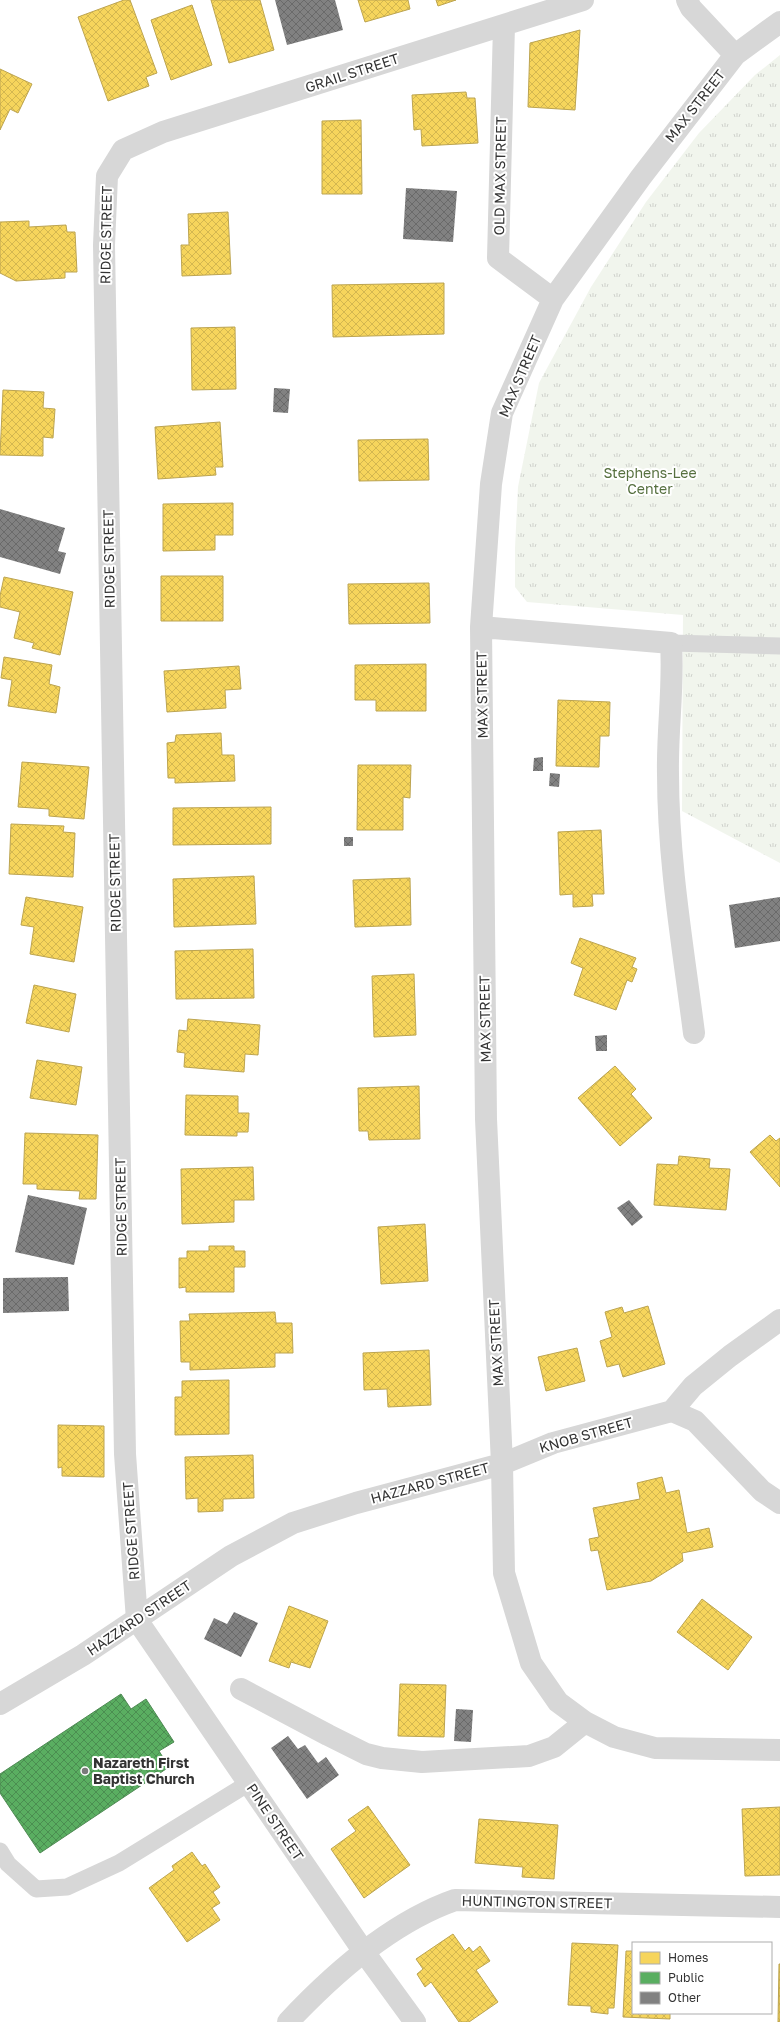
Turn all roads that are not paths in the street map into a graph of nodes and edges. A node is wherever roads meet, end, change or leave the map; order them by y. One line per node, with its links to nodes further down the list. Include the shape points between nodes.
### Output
1 (583, 0): 4 (street, GRAIL STREET)
2 (687, 0): 5 (street, via 691,8)
3 (780, 22): 5 (street, MAX STREET)
4 (504, 25): 6 (street, GRAIL STREET, via 163,132); 7 (street, OLD MAX STREET, via 498,258)
5 (735, 55): 7 (street, MAX STREET)
6 (123, 150): 16 (street, RIDGE STREET, via 107,176 104,245 125,1446)
7 (553, 299): 8 (street, MAX STREET, via 502,413 491,484)
8 (481, 627): 9 (street); 14 (street, MAX STREET, via 486,1119)
9 (671, 643): 10 (lane); 11 (street, via 673,667 668,773 671,849)
10 (780, 646)
11 (694, 1033)
12 (780, 1320): 13 (street, via 693,1386)
13 (672, 1411): 14 (street, KNOB STREET, via 553,1443); 15 (street, via 695,1421 762,1491)
14 (502, 1464): 16 (street, HAZZARD STREET, via 356,1503 293,1523 232,1556); 19 (street, HAZZARD STREET, via 504,1573 531,1663 558,1702)
15 (780, 1503)
16 (137, 1620): 18 (street, HAZZARD STREET); 21 (street, PINE STREET)
17 (241, 1689): 19 (street, via 366,1754 422,1762 529,1756 554,1747)
18 (0, 1704)
19 (585, 1722): 20 (street, HAZZARD STREET, via 614,1737 655,1748)
20 (780, 1750)
21 (249, 1783): 22 (lane, via 119,1863 67,1887 36,1889 8,1864); 24 (street, PINE STREET)
22 (0, 1851)
23 (780, 1907): 24 (street, HUNTINGTON STREET, via 455,1900 432,1908)
24 (364, 1952): 25 (street, HUNTINGTON STREET, via 316,1993); 26 (street, PINE STREET)
25 (288, 2022)
26 (415, 2022)

